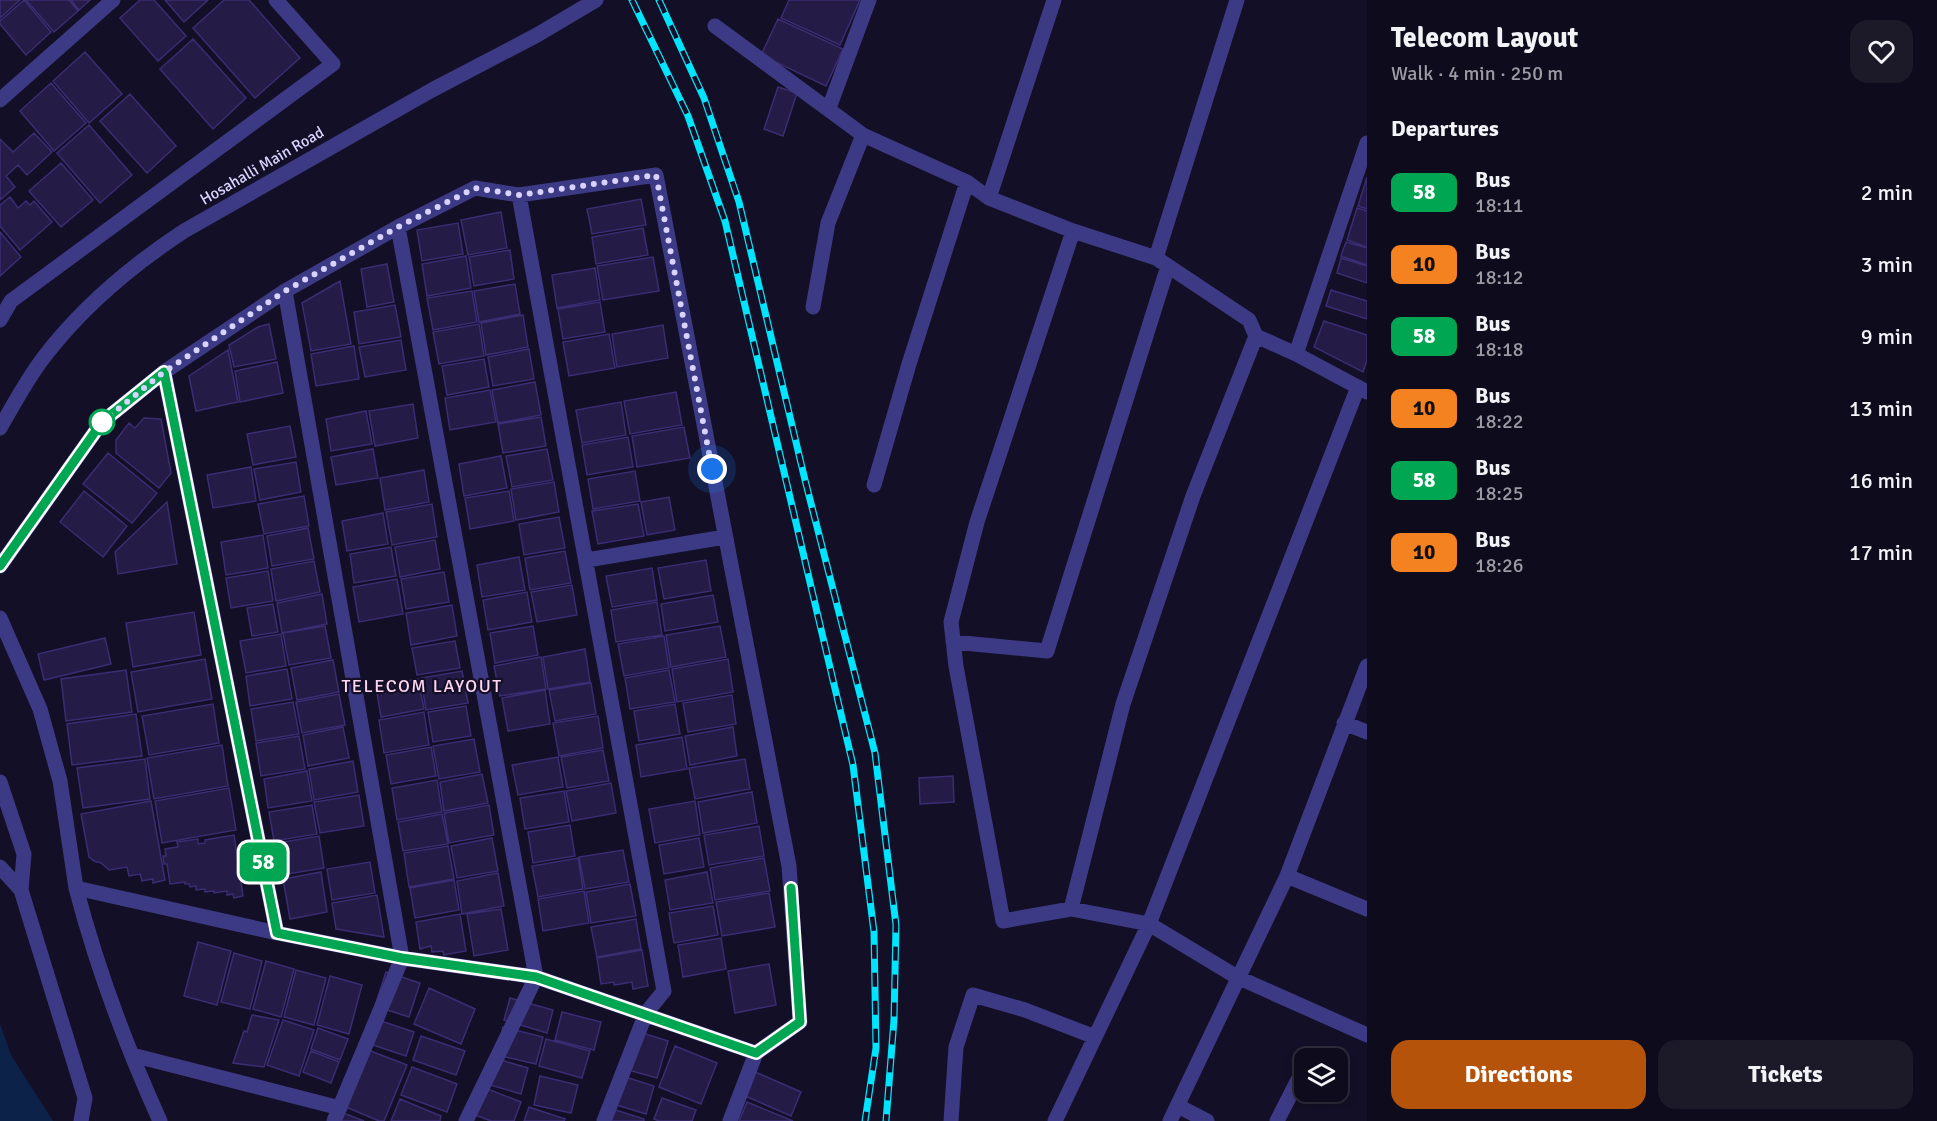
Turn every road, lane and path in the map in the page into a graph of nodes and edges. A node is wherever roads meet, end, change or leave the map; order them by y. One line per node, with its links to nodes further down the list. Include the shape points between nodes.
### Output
1 (113, 0): 8 (street)
2 (276, 0): 20 (street, via 333,64 11,301)
3 (596, 0): 25 (street, Hosahalli Main Road, via 153,251 68,327)
4 (869, 0): 9 (street)
5 (1054, 0): 14 (street)
6 (1238, 0): 17 (street)
7 (715, 27): 9 (street)
8 (0, 100)
9 (829, 108): 10 (street)
10 (864, 135): 12 (street); 19 (street, via 828,223)
11 (1367, 143): 22 (street)
12 (967, 182): 14 (street); 26 (street)
13 (519, 195): 15 (street, via 475,188); 27 (street, via 656,175); 28 (street)
14 (989, 198): 16 (street)
15 (398, 227): 18 (street); 45 (street)
16 (1073, 231): 17 (street); 31 (street, via 977,522 951,622)
17 (1162, 262): 21 (street, via 1250,320); 31 (street, via 1047,651)
18 (285, 291): 23 (street); 44 (street)
19 (813, 307)
20 (0, 320)
21 (1256, 336): 22 (street); 40 (street, via 1193,496 1123,704)
22 (1296, 354): 24 (street)
23 (164, 372): 29 (street, via 102,422); 43 (street)
24 (1362, 389): 42 (street)
25 (0, 428)
26 (874, 485)
27 (725, 537): 28 (street); 50 (street, via 789,866 800,1022)
28 (586, 560): 47 (street, via 664,992)
29 (0, 566)
30 (0, 618): 38 (street, via 40,709 60,781)
31 (953, 642): 40 (street, via 1003,921)
32 (1367, 666): 33 (street)
33 (1344, 723): 34 (street); 37 (street)
34 (1367, 732)
35 (0, 782): 39 (street, via 24,854)
36 (0, 867): 39 (street)
37 (1287, 876): 41 (street); 46 (street)
38 (76, 888): 43 (street); 51 (street, via 90,942)
39 (21, 890): 55 (street, via 85,1098)
40 (1071, 909): 42 (street)
41 (1367, 909)
42 (1149, 924): 46 (street); 49 (street)
43 (277, 933): 44 (street)
44 (402, 958): 45 (street); 54 (street)
45 (536, 977): 47 (street); 57 (street)
46 (1237, 977): 48 (street); 53 (street)
47 (646, 1013): 50 (street); 58 (street)
48 (1367, 1035)
49 (1095, 1037): 60 (street, via 973,994 956,1047); 61 (street)
50 (756, 1053): 59 (street)
51 (132, 1055): 54 (street); 56 (street)
52 (1294, 1088): 64 (street)
53 (1178, 1106): 62 (street); 63 (street)
54 (337, 1114)
55 (81, 1121)
56 (160, 1121)
57 (466, 1121)
58 (604, 1121)
59 (730, 1121)
60 (951, 1121)
61 (1055, 1121)
62 (1170, 1121)
63 (1207, 1121)
64 (1277, 1121)

